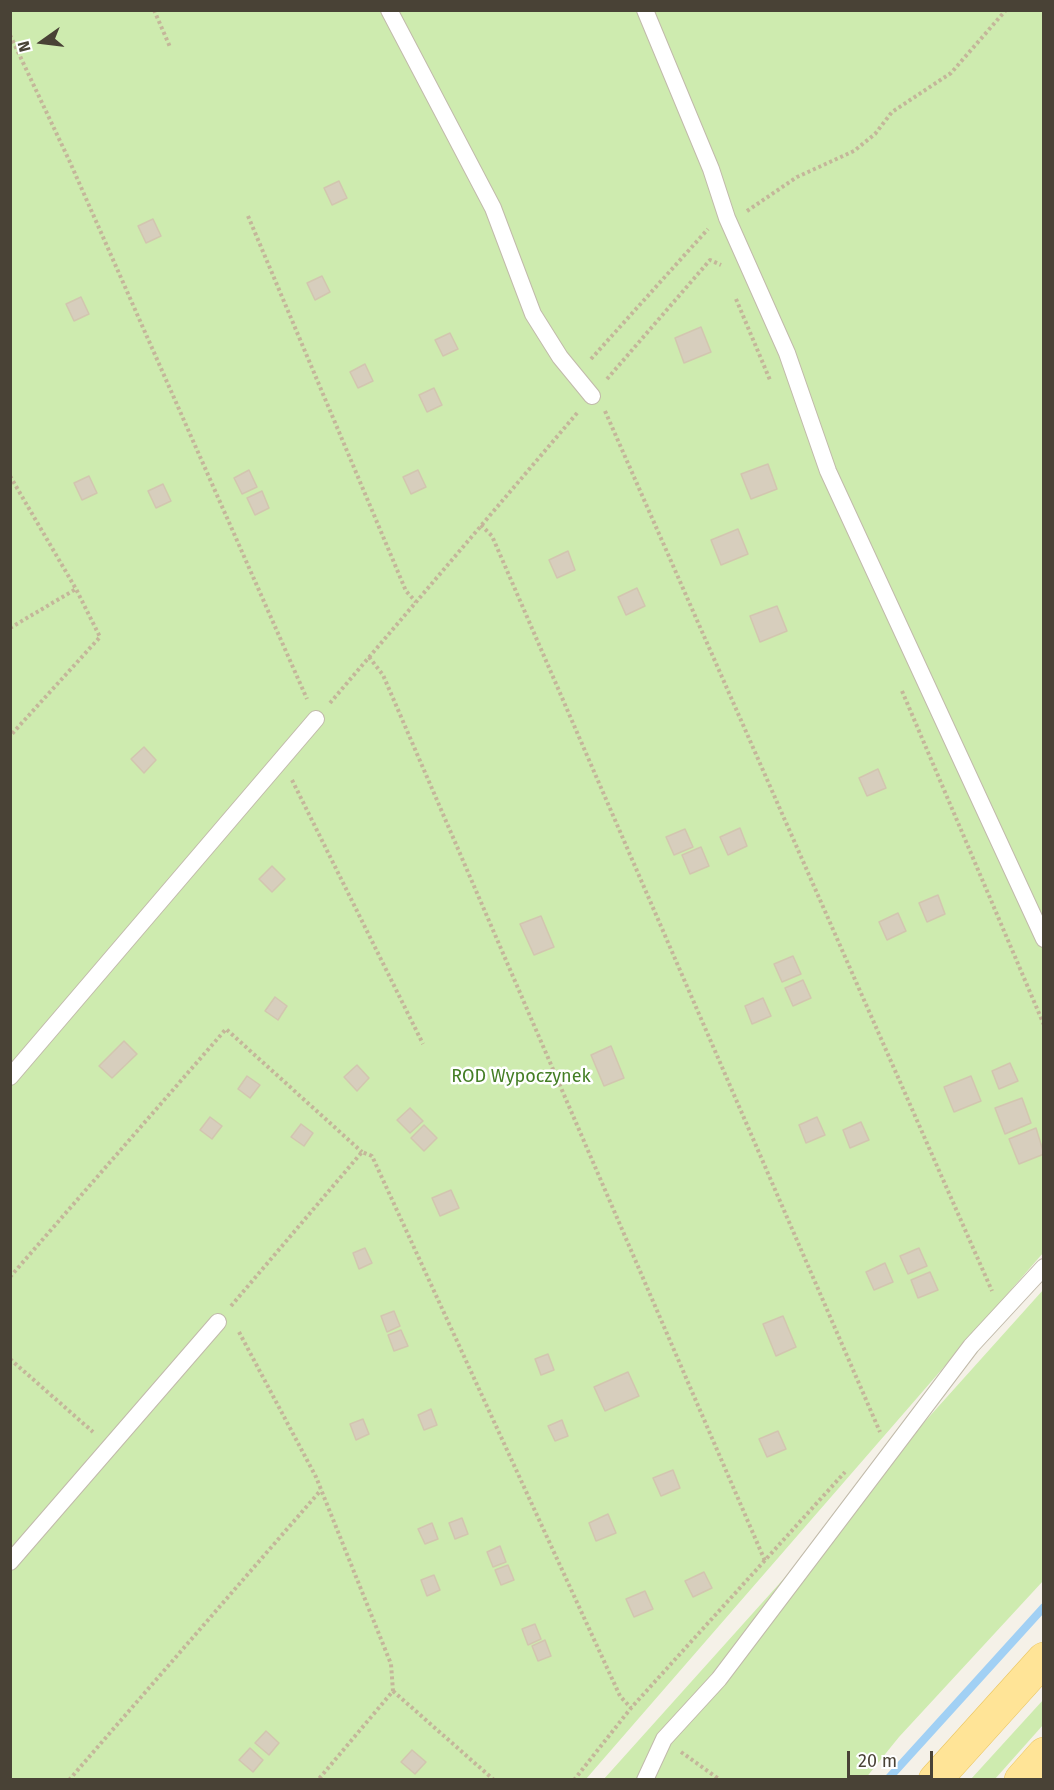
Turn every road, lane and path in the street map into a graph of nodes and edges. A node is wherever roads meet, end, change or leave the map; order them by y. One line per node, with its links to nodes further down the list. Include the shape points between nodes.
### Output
1 (154, 10): 6 (path)
2 (388, 10): 10 (lane, via 493,208 533,314)
3 (645, 10): 8 (lane, via 711,169)
4 (1006, 10): 8 (path, via 951,73 892,112 854,152 797,177 748,211)
5 (10, 35): 18 (path)
6 (170, 47)
7 (248, 216): 15 (path, via 406,591)
8 (727, 218): 10 (path, via 710,226); 21 (lane, via 787,353 828,471)
9 (710, 260): 11 (path)
10 (576, 376): 11 (lane)
11 (592, 396): 13 (path); 27 (path, via 607,413)
12 (10, 476): 14 (path)
13 (481, 525): 15 (path); 31 (path, via 492,536)
14 (76, 589): 16 (path); 19 (path, via 100,638)
15 (416, 602): 17 (path)
16 (10, 628)
17 (369, 657): 18 (path); 37 (path, via 383,675)
18 (316, 719): 20 (lane)
19 (10, 736)
20 (277, 765): 22 (path, via 292,780); 23 (lane)
21 (1044, 939)
22 (423, 1044)
23 (10, 1077)
24 (362, 1152): 26 (path, via 226,1029); 28 (path); 41 (path, via 372,1156 387,1186 620,1696)
25 (1044, 1268): 33 (lane, via 971,1346)
26 (10, 1276)
27 (994, 1297)
28 (218, 1322): 34 (lane); 36 (path, via 237,1328)
29 (10, 1359): 34 (path)
30 (888, 1423): 31 (path)
31 (880, 1432): 32 (path); 33 (path)
32 (872, 1441)
33 (896, 1445): 42 (lane, via 719,1679)
34 (110, 1447): 38 (lane)
35 (849, 1467): 37 (path)
36 (321, 1490): 40 (path, via 391,1664); 44 (path)
37 (765, 1561): 41 (path)
38 (10, 1562)
39 (1044, 1659): 50 (main road)
40 (393, 1691): 45 (path); 46 (path)
41 (631, 1708): 47 (path)
42 (664, 1739): 48 (lane); 49 (path)
43 (1044, 1754): 51 (main road)
44 (69, 1779)
45 (318, 1779)
46 (494, 1779)
47 (574, 1779)
48 (645, 1779)
49 (720, 1779)
50 (935, 1779)
51 (1021, 1779)

